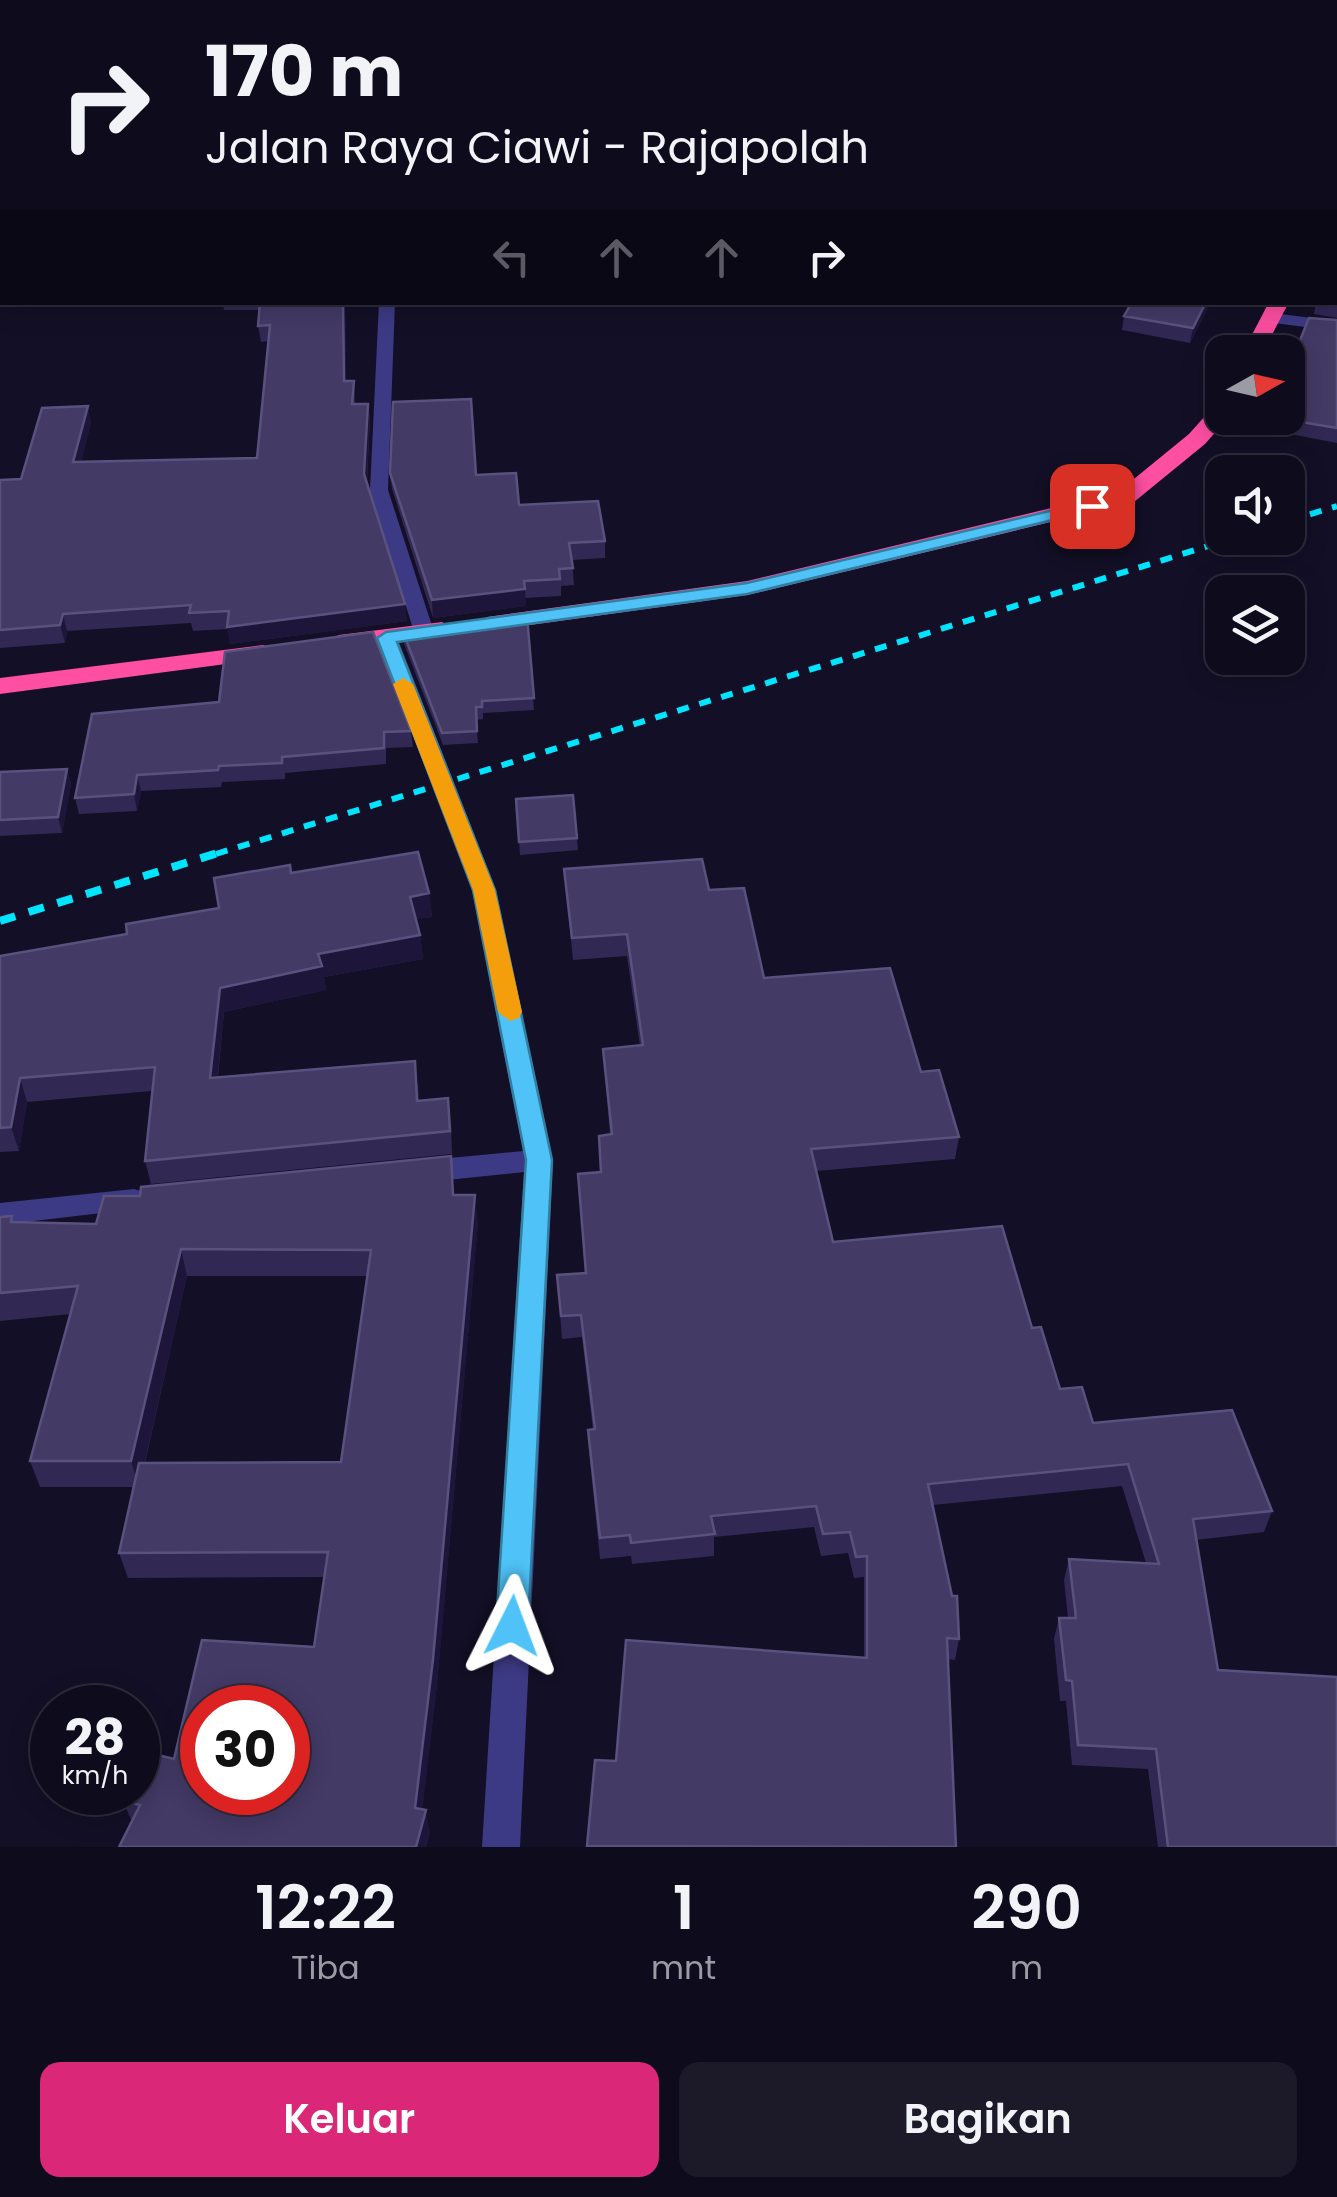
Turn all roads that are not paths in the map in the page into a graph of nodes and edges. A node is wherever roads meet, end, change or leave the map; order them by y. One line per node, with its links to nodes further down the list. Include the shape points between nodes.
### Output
1 (387, 305): 6 (street, via 379,490)
2 (1275, 310): 3 (street); 4 (highway)
3 (1337, 326)
4 (1262, 335)
5 (1205, 430): 6 (highway, via 1126,497 747,588)
6 (424, 632): 7 (highway)
7 (386, 638): 8 (highway); 9 (street, via 484,890)
8 (0, 686)
9 (539, 1160): 10 (street); 13 (street)
10 (385, 1175)
11 (154, 1198): 12 (street)
12 (0, 1214)
13 (501, 1847)

